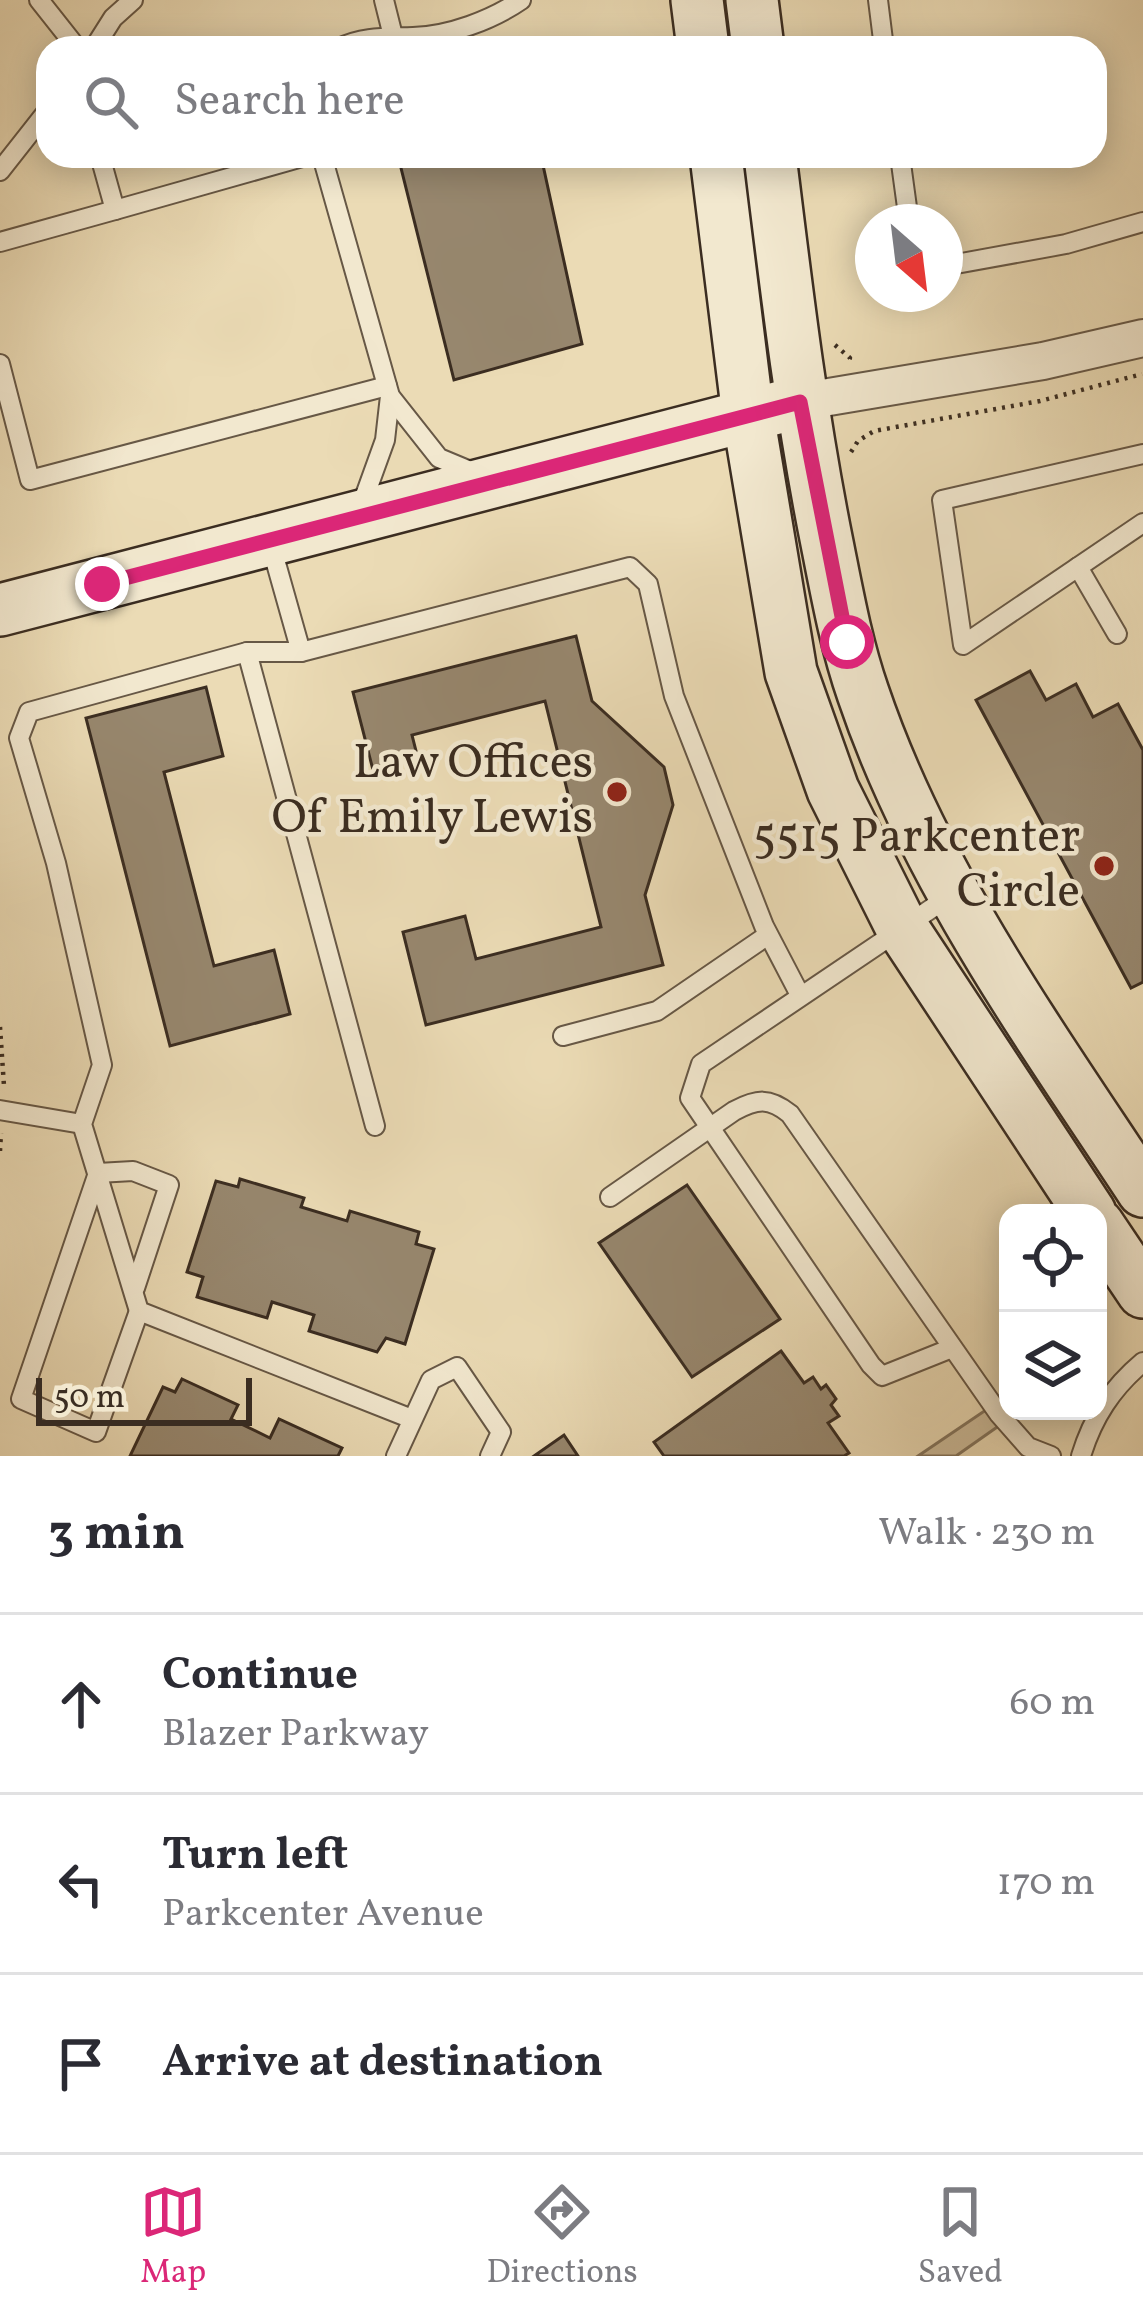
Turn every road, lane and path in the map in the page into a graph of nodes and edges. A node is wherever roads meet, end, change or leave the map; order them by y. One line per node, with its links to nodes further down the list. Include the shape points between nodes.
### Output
1 (39, 0): 8 (lane)
2 (133, 0): 9 (lane)
3 (384, 0): 10 (lane)
4 (521, 0): 11 (lane, via 496,17)
5 (697, 0): 12 (street)
6 (752, 0): 13 (street)
7 (878, 0): 14 (lane)
8 (68, 36)
9 (102, 36)
10 (393, 36)
11 (425, 36)
12 (702, 36)
13 (756, 36)
14 (882, 36)
15 (36, 125): 22 (lane)
16 (103, 168): 24 (lane)
17 (264, 168): 24 (lane)
18 (325, 168): 31 (lane)
19 (717, 168): 33 (street)
20 (771, 168): 32 (street)
21 (902, 168): 23 (lane)
22 (0, 171)
23 (907, 204)
24 (115, 210): 26 (lane)
25 (1143, 222): 27 (lane)
26 (0, 242)
27 (963, 263)
28 (1143, 338): 32 (street)
29 (0, 364): 31 (lane, via 30,480)
30 (1143, 374): 35 (path, via 874,431 858,441)
31 (389, 391): 36 (lane, via 439,458); 37 (lane, via 385,440)
32 (800, 402): 33 (street); 45 (street, via 863,695)
33 (748, 415): 36 (street); 46 (street, via 791,672 833,790)
34 (1143, 454): 40 (lane, via 942,500 963,645)
35 (850, 467)
36 (496, 481): 37 (street)
37 (357, 517): 39 (street)
38 (1143, 524): 40 (lane)
39 (270, 540): 41 (street); 44 (lane)
40 (1078, 567): 42 (lane)
41 (0, 610)
42 (1117, 634)
43 (247, 652): 44 (lane); 51 (lane, via 29,712 19,738 102,1065); 52 (lane)
44 (301, 652): 47 (lane, via 630,567 649,584 674,696)
45 (954, 893): 46 (lane); 54 (street, via 1030,1020)
46 (901, 926): 48 (lane); 57 (street)
47 (768, 935): 48 (lane); 49 (lane, via 658,1011)
48 (800, 995): 53 (lane, via 701,1064 690,1098)
49 (563, 1036)
50 (0, 1110): 51 (lane)
51 (82, 1124): 55 (lane)
52 (375, 1126)
53 (711, 1129): 56 (lane); 62 (lane, via 882,1376); 62 (lane, via 754,1100 790,1114)
54 (1136, 1166)
55 (98, 1173): 59 (lane); 59 (lane, via 133,1171 169,1185); 61 (lane, via 21,1399 96,1432)
56 (610, 1197)
57 (1084, 1204)
58 (1107, 1238): 60 (street)
59 (135, 1288): 61 (lane)
60 (1143, 1292)
61 (139, 1311): 64 (lane)
62 (952, 1348): 67 (lane, via 1028,1447)
63 (1143, 1362): 68 (lane, via 1091,1424)
64 (412, 1419): 65 (lane); 66 (lane, via 431,1380 458,1367 501,1432)
65 (396, 1456)
66 (490, 1456)
67 (1051, 1456)
68 (1081, 1456)

